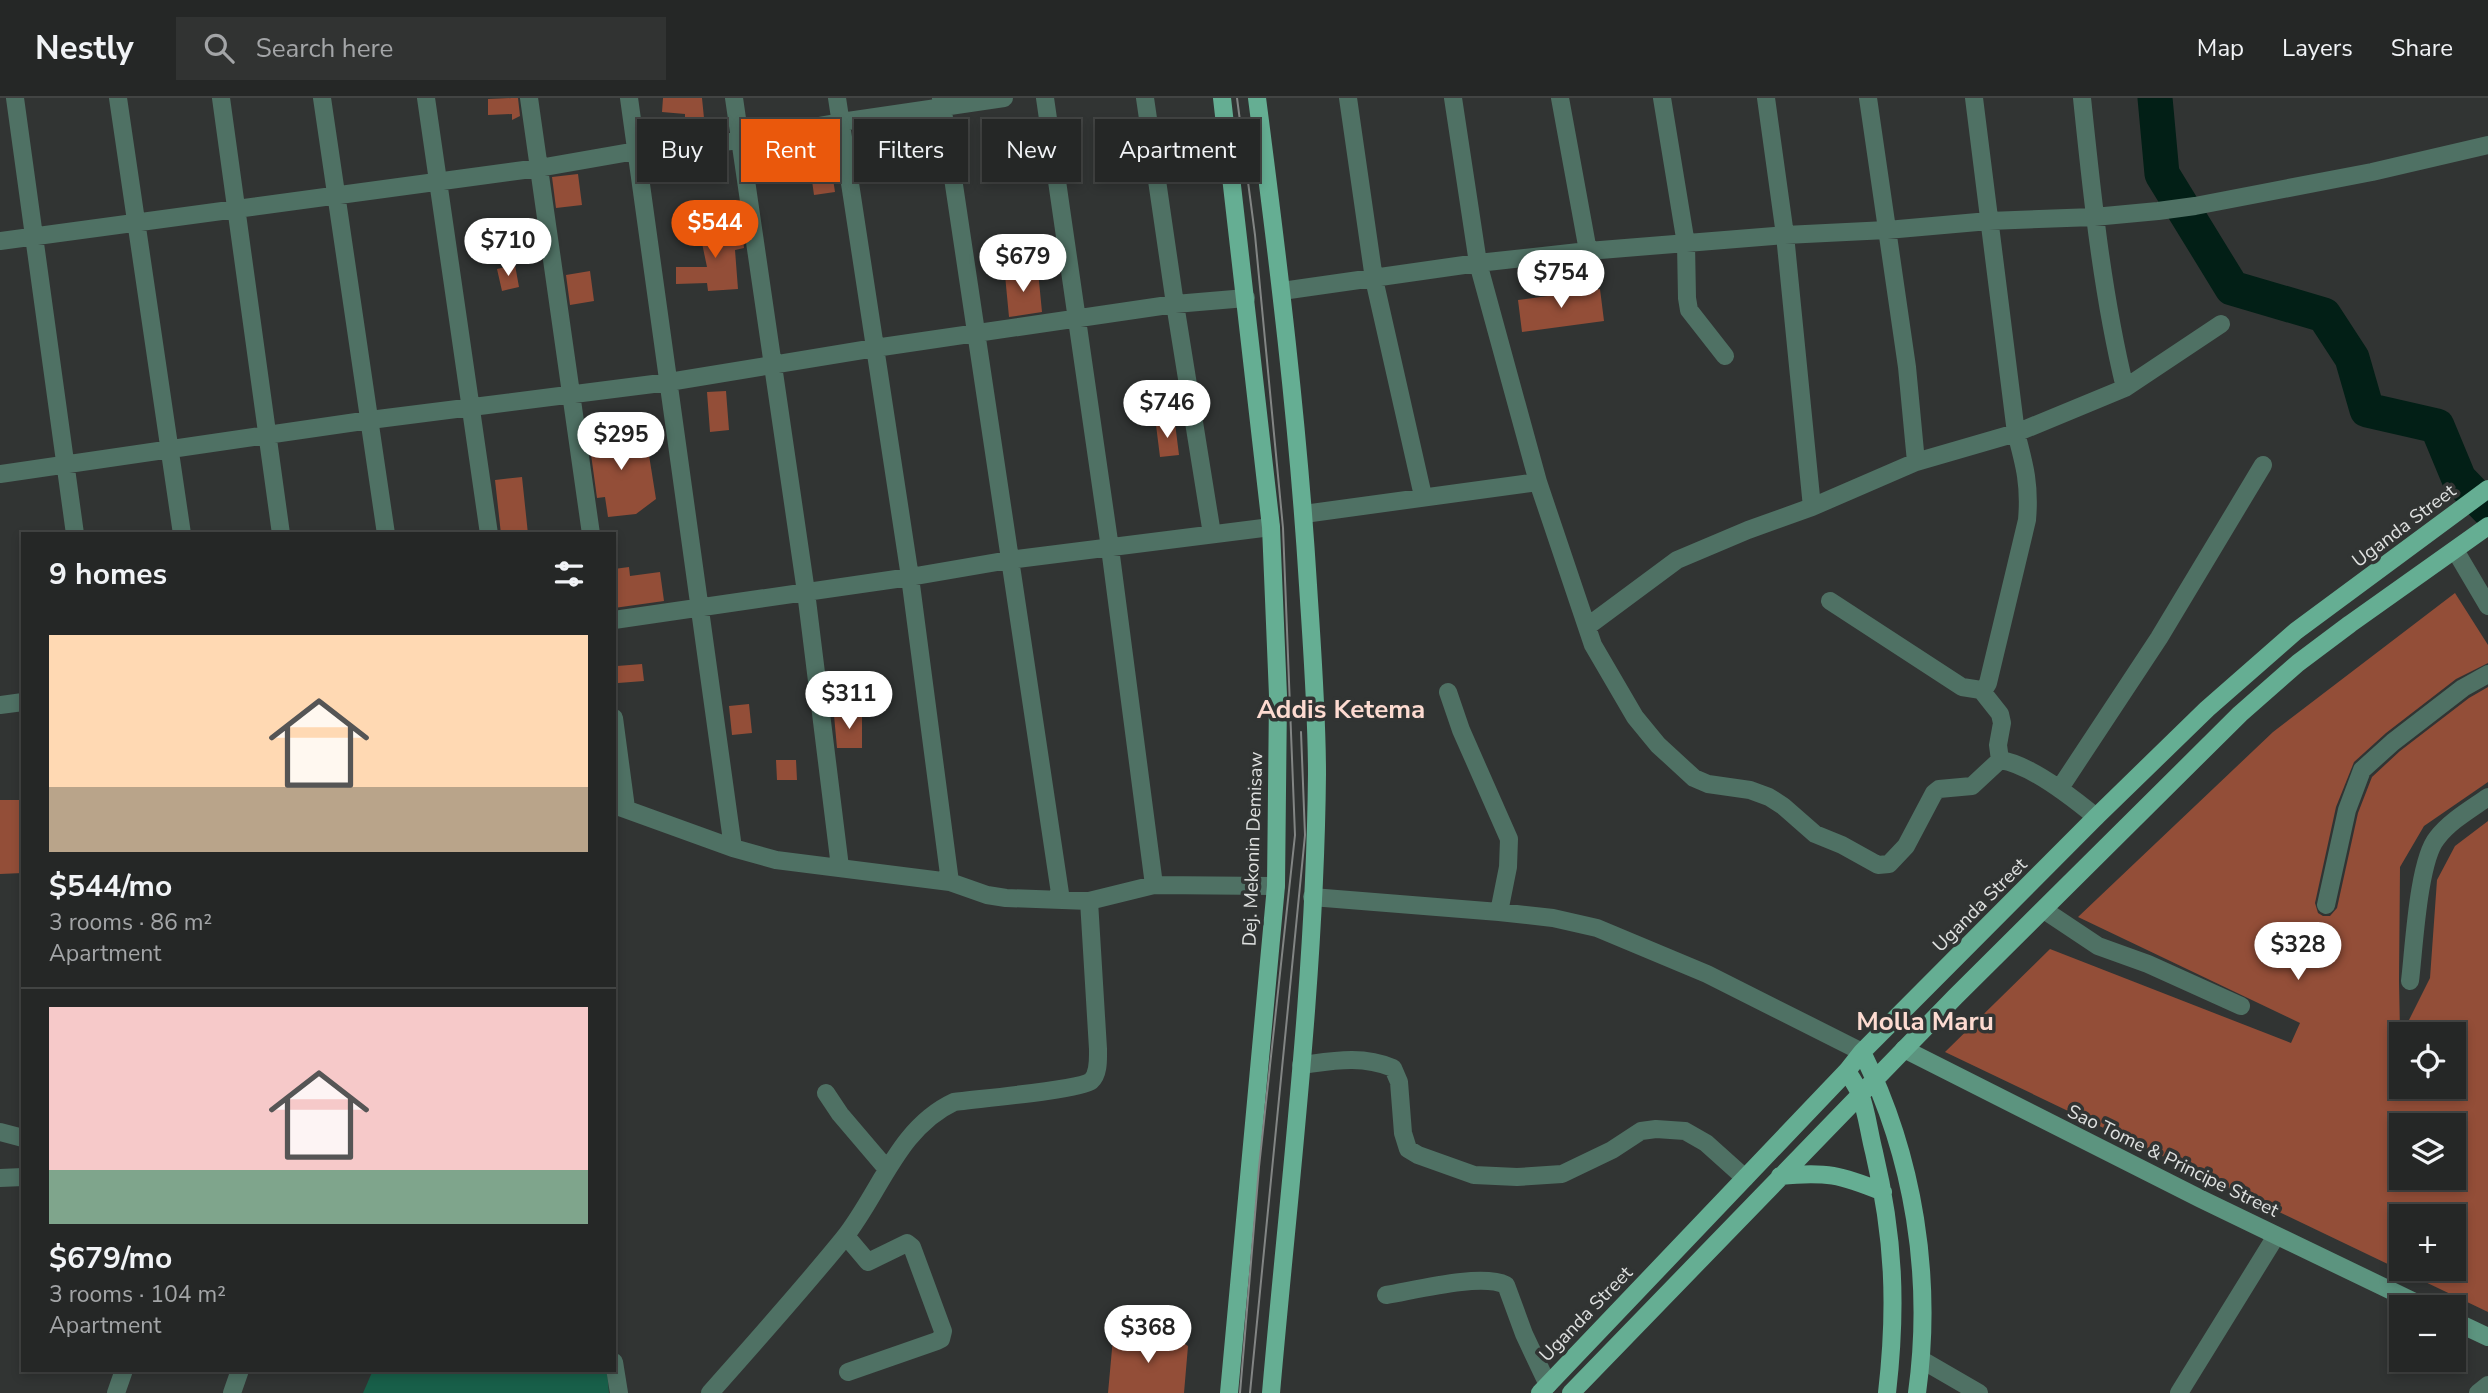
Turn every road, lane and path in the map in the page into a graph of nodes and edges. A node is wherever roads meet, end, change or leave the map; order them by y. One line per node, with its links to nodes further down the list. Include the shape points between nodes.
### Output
1 (15, 98): 37 (street)
2 (118, 98): 35 (street)
3 (221, 98): 32 (street)
4 (322, 98): 31 (street)
5 (426, 98): 29 (street)
6 (529, 98): 28 (street)
7 (629, 98): 27 (street)
8 (734, 98): 25 (street)
9 (837, 98): 24 (street)
10 (1004, 98): 23 (street)
11 (1045, 98): 47 (street)
12 (1145, 98): 46 (street)
13 (1222, 98): 45 (main road, Dej. Mekonin Demisaw)
14 (1257, 98): 44 (main road)
15 (1348, 98): 43 (street)
16 (1453, 98): 42 (street)
17 (1560, 98): 41 (street)
18 (1662, 98): 40 (street)
19 (1766, 98): 38 (street)
20 (1868, 98): 36 (street)
21 (1974, 98): 34 (street)
22 (2082, 98): 33 (street)
23 (942, 103): 24 (street); 49 (street)
24 (841, 122): 50 (street)
25 (741, 140): 27 (street)
26 (2488, 145): 33 (street, via 2195,206)
27 (636, 151): 28 (street); 53 (street)
28 (539, 167): 29 (street); 55 (street)
29 (438, 180): 31 (street); 56 (street)
30 (747, 182): 52 (street)
31 (337, 195): 32 (street); 57 (street)
32 (237, 209): 35 (street); 59 (street)
33 (2094, 216): 34 (street); 54 (street)
34 (1989, 221): 36 (street); 58 (street)
35 (137, 223): 37 (street); 60 (street)
36 (1888, 230): 38 (street); 61 (street)
37 (35, 235): 39 (street); 63 (street)
38 (1785, 235): 40 (street); 68 (street)
39 (0, 241)
40 (1686, 244): 41 (street); 51 (street, via 1689,310)
41 (1588, 251): 42 (street)
42 (1478, 263): 43 (street); 65 (street)
43 (1374, 279): 44 (street); 67 (street)
44 (1282, 291): 69 (main road)
45 (1246, 298): 46 (street); 70 (main road, Dej. Mekonin Demisaw)
46 (1175, 304): 47 (street); 78 (street)
47 (1076, 319): 49 (street); 79 (street)
48 (2221, 324): 54 (street)
49 (976, 334): 50 (street); 81 (street)
50 (875, 348): 52 (street); 82 (street)
51 (1725, 356)
52 (774, 364): 53 (street); 83 (street)
53 (669, 382): 55 (street); 86 (street)
54 (2125, 388): 58 (street)
55 (572, 394): 56 (street); 76 (street)
56 (471, 408): 57 (street); 75 (street)
57 (370, 420): 59 (street); 74 (street)
58 (2016, 433): 61 (street); 90 (street, via 2029,481 2027,520 2000,640 1988,682)
59 (267, 435): 60 (street); 73 (street)
60 (171, 449): 63 (street); 72 (street)
61 (1916, 462): 68 (street)
62 (2263, 465): 96 (street, via 2159,638)
63 (65, 466): 64 (street); 71 (street)
64 (0, 474)
65 (1538, 482): 67 (street); 88 (street)
66 (2488, 489): 99 (main road, Uganda Street, via 2296,631)
67 (1423, 496): 69 (street)
68 (1812, 507): 88 (street, via 1677,560)
69 (1304, 514): 105 (main road, via 1317,770)
70 (1271, 527): 78 (street); 104 (main road, Dej. Mekonin Demisaw, via 1278,696)
71 (75, 532)
72 (182, 532)
73 (281, 532)
74 (386, 532)
75 (489, 532)
76 (590, 532)
77 (2481, 532): 80 (main road)
78 (1212, 534): 79 (street)
79 (1110, 548): 81 (street); 103 (street)
80 (2455, 550): 85 (street); 109 (main road, via 2298,663 2239,714)
81 (1009, 560): 82 (street); 106 (street)
82 (910, 578): 83 (street); 102 (street)
83 (806, 592): 86 (street); 101 (street)
84 (1830, 600): 90 (street, via 1962,687)
85 (2488, 606)
86 (700, 607): 87 (street); 100 (street)
87 (616, 620)
88 (1588, 626): 95 (street, via 1593,645 1635,717 1694,778 1769,797 1815,834 1878,865 1889,863 1906,846 1934,793 1972,786)
89 (2488, 674): 108 (street, via 2463,688 2362,770 2347,810)
90 (1981, 690): 95 (street, via 2000,714)
91 (1448, 692): 110 (street, via 1509,839)
92 (21, 702): 93 (street)
93 (0, 705)
94 (616, 747): 98 (street)
95 (2000, 760): 96 (street)
96 (2060, 788): 99 (street)
97 (2488, 797): 111 (street, via 2435,839 2422,878)
98 (620, 806): 100 (street)
99 (2096, 817): 114 (main road, Uganda Street)
100 (733, 848): 101 (street, via 776,860)
101 (840, 867): 102 (street)
102 (950, 882): 106 (street, via 987,895)
103 (1154, 885): 104 (street); 107 (street)
104 (1276, 886): 145 (main road, Dej. Mekonin Demisaw)
105 (1312, 897): 110 (street); 115 (main road)
106 (1061, 900): 107 (street)
107 (1090, 901): 122 (street, via 1098,1049 1093,1079 1060,1089 954,1102 921,1125)
108 (2326, 905)
109 (2043, 910): 112 (street, via 2098,946); 113 (main road)
110 (1499, 912): 114 (street, via 1577,923 1619,936 1707,974)
111 (2410, 981)
112 (2241, 1006)
113 (1904, 1049): 117 (main road); 129 (main road, Sao Tome & Principe Street)
114 (1862, 1052): 116 (main road, Uganda Street); 117 (main road)
115 (1301, 1065): 126 (street, via 1348,1058 1374,1060 1392,1068 1399,1082 1408,1149 1474,1175 1562,1174 1641,1131 1656,1129 1685,1131 1706,1143); 146 (main road)
116 (1847, 1071): 119 (main road); 126 (main road, Uganda Street)
117 (1875, 1079): 119 (main road); 134 (main road, via 1906,1171 1916,1227 1923,1280)
118 (826, 1093): 122 (street)
119 (1860, 1094): 123 (main road); 127 (main road)
120 (0, 1132): 121 (street)
121 (21, 1137)
122 (886, 1168): 128 (street)
123 (1780, 1176): 127 (main road, via 1845,1176); 147 (main road)
124 (21, 1177): 125 (street)
125 (0, 1178)
126 (1745, 1178): 140 (main road, Uganda Street)
127 (1883, 1192): 148 (main road, via 1893,1285)
128 (846, 1236): 138 (street, via 868,1262 901,1245 912,1247 943,1331 937,1341); 144 (street)
129 (2276, 1236): 131 (main road, Sao Tome & Principe Street); 151 (street)
130 (1386, 1295): 140 (street, via 1480,1280 1506,1286)
131 (2400, 1295)
132 (2466, 1327): 133 (main road)
133 (2488, 1337)
134 (1922, 1360): 149 (main road); 150 (street)
135 (123, 1372): 141 (street)
136 (239, 1372): 142 (street)
137 (616, 1372): 143 (street)
138 (848, 1372)
139 (2488, 1385): 152 (street)
140 (1544, 1389)
141 (116, 1393)
142 (232, 1393)
143 (619, 1393)
144 (710, 1393)
145 (1229, 1393)
146 (1271, 1393)
147 (1571, 1393)
148 (1887, 1393)
149 (1917, 1393)
150 (1979, 1393)
151 (2179, 1393)
152 (2478, 1393)

